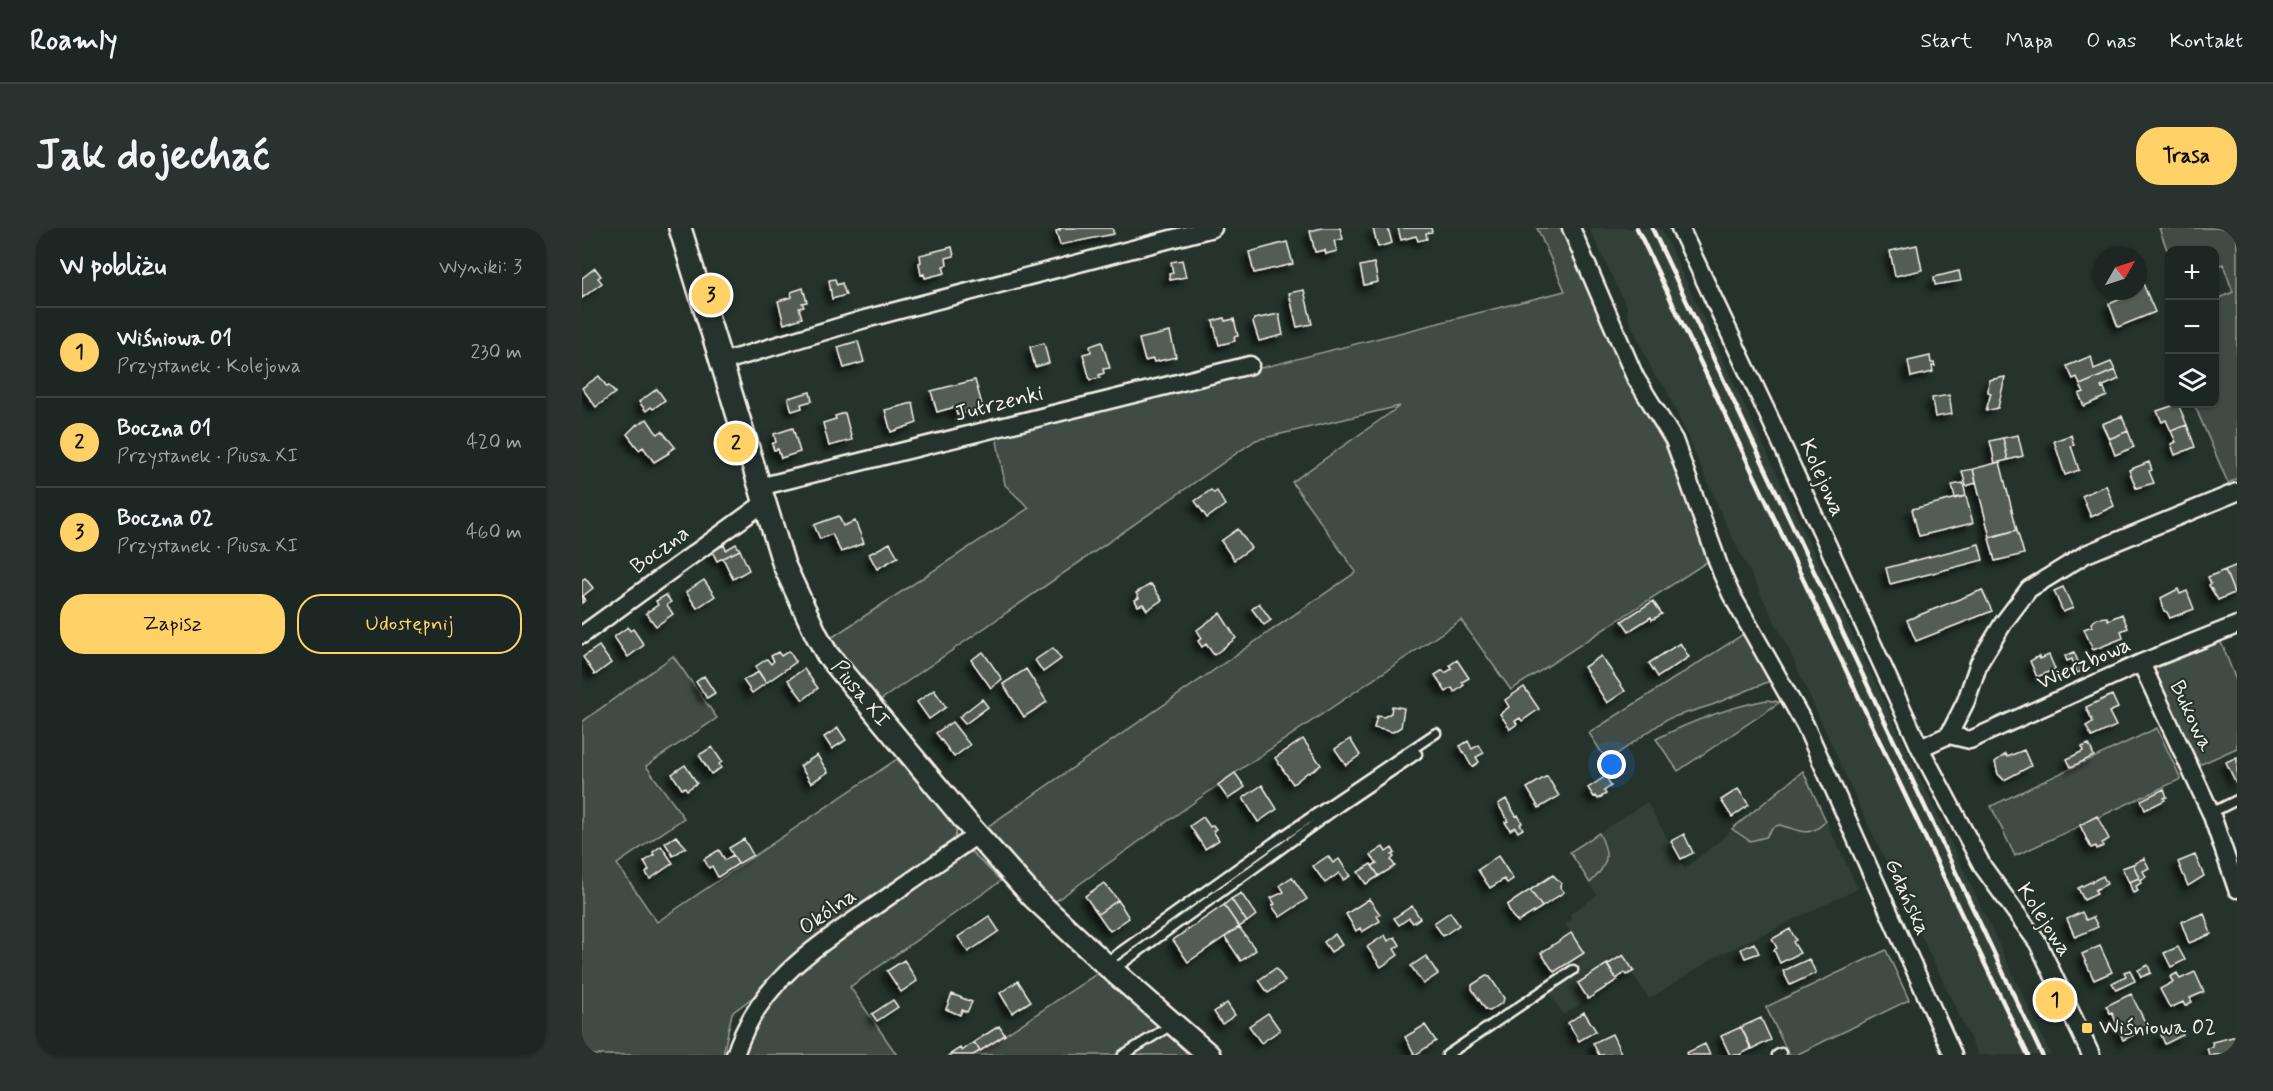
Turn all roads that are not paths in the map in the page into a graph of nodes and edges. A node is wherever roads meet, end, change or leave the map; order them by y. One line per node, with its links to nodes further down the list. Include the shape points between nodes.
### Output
1 (680, 228): 5 (street, Piusa XI)
2 (1213, 228): 5 (street, via 877,316)
3 (1571, 228): 27 (street, Gdańska, via 1635,377 1674,440 1731,594 1821,758)
4 (1680, 228): 14 (street, Kolejowa)
5 (722, 362): 8 (street, Piusa XI)
6 (1251, 365): 8 (street, Jutrzenki)
7 (2237, 492): 13 (street, via 2085,554 2029,589 1978,663 1966,701)
8 (761, 495): 10 (street, Boczna); 18 (street, Piusa XI, via 784,565 827,654)
9 (2237, 625): 11 (street, Wierzbowa)
10 (582, 634)
11 (2141, 663): 13 (street, Wierzbowa, via 1970,740); 17 (street, Bukowa)
12 (1436, 733): 20 (lane, via 1274,842)
13 (1949, 735): 14 (street)
14 (1920, 748): 28 (street, Kolejowa, via 1983,867 2037,944)
15 (1417, 754): 20 (lane)
16 (2237, 800): 17 (lane)
17 (2211, 813): 19 (street, Bukowa)
18 (978, 834): 20 (street, Piusa XI, via 1033,897); 23 (street, Okólna, via 813,949 788,971 753,1013)
19 (2237, 890)
20 (1109, 967): 22 (street, Piusa XI)
21 (1573, 970): 26 (lane)
22 (1173, 1023): 24 (lane); 25 (street, Piusa XI)
23 (735, 1055)
24 (1123, 1055)
25 (1209, 1055)
26 (1447, 1055)
27 (1953, 1055)
28 (2091, 1055)

